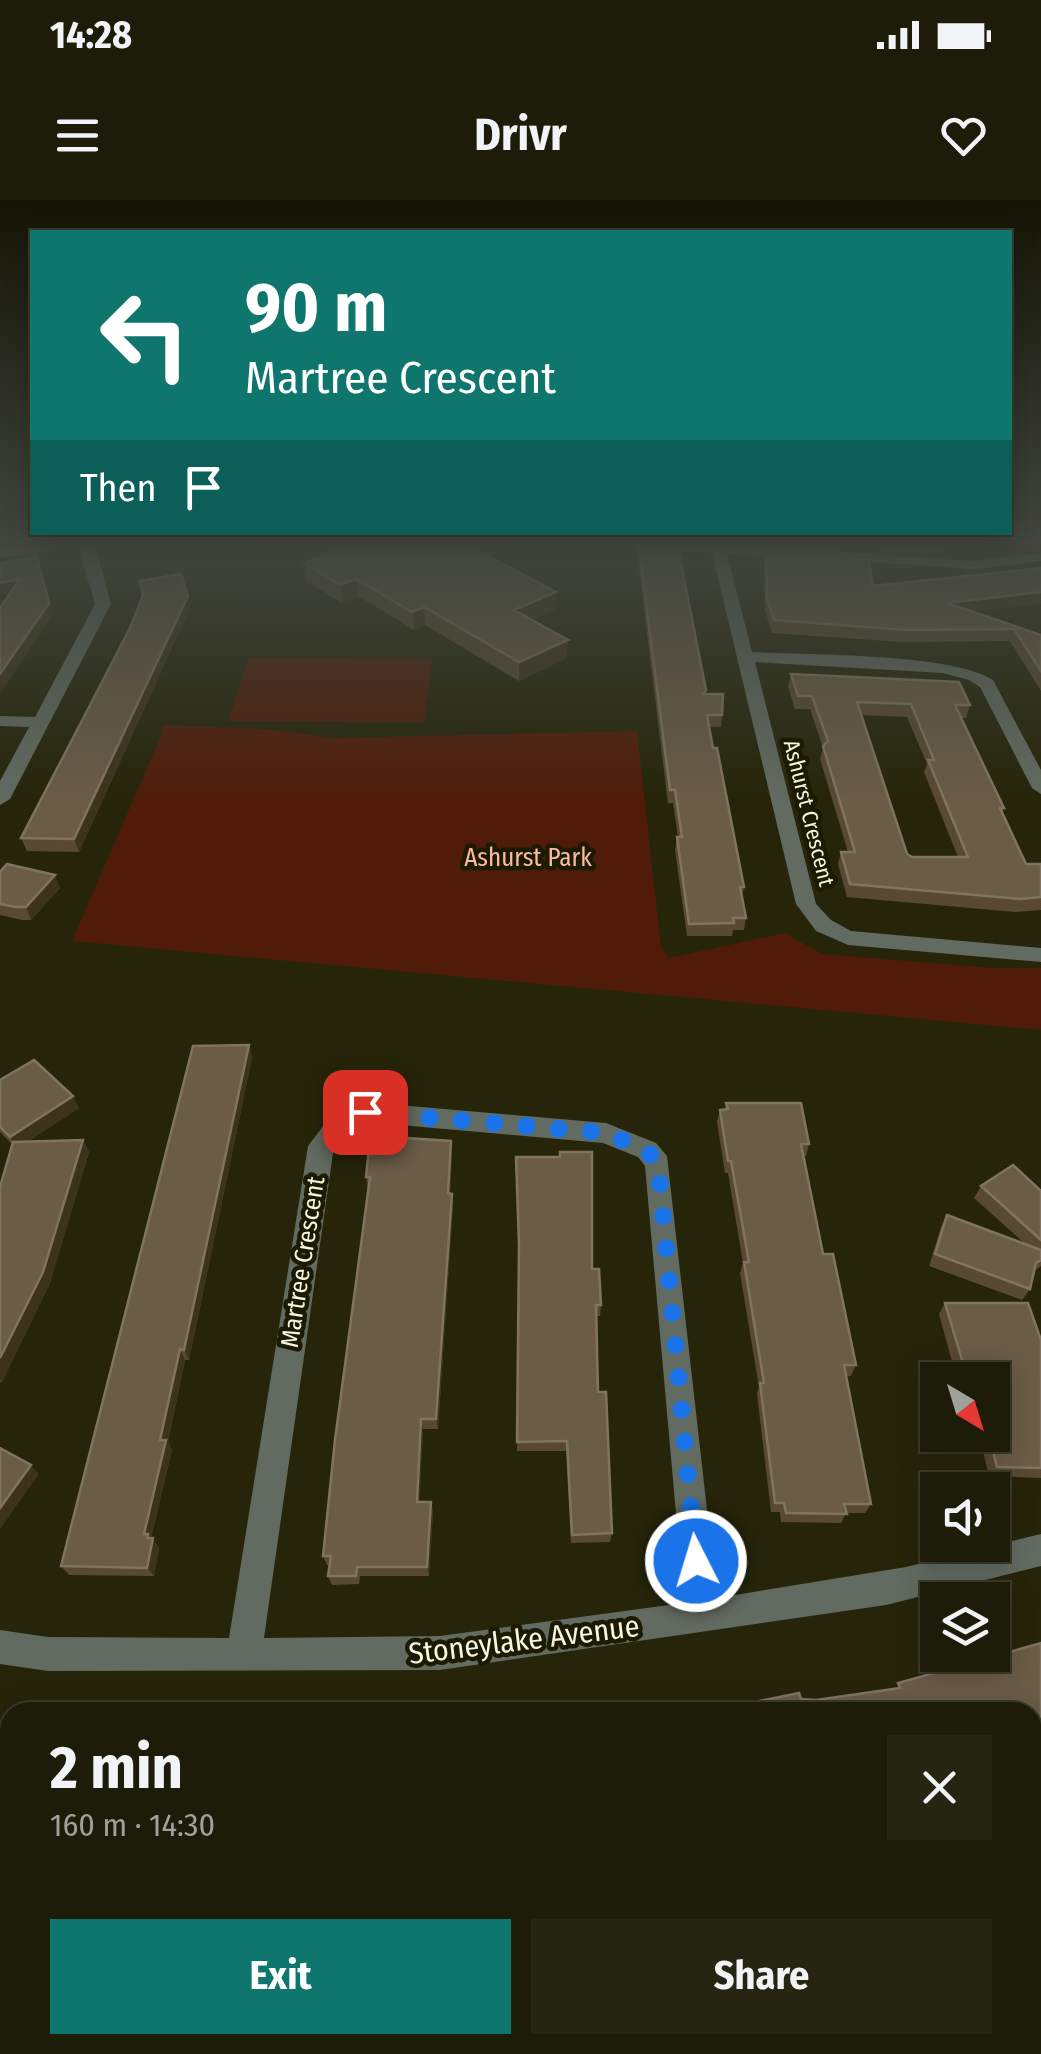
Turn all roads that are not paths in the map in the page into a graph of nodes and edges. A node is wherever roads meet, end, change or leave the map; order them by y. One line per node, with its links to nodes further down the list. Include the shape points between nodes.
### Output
1 (91, 628): 5 (street)
2 (737, 628): 3 (street, Ashurst Crescent)
3 (744, 656): 6 (street, via 943,668 975,676 993,691); 8 (street, Ashurst Crescent, via 806,904 822,926 848,938)
4 (0, 721): 5 (street)
5 (42, 722): 7 (street)
6 (1041, 788)
7 (0, 800)
8 (1041, 955)
9 (1041, 1550): 10 (street, Stoneylake Avenue, via 926,1581)
10 (702, 1617): 12 (street, Stoneylake Avenue, via 440,1652); 12 (street, Martree Crescent, via 658,1163 646,1150 606,1133 365,1112 341,1120 320,1146)
11 (0, 1646): 12 (street, Stoneylake Avenue, via 48,1654)
12 (244, 1654)

